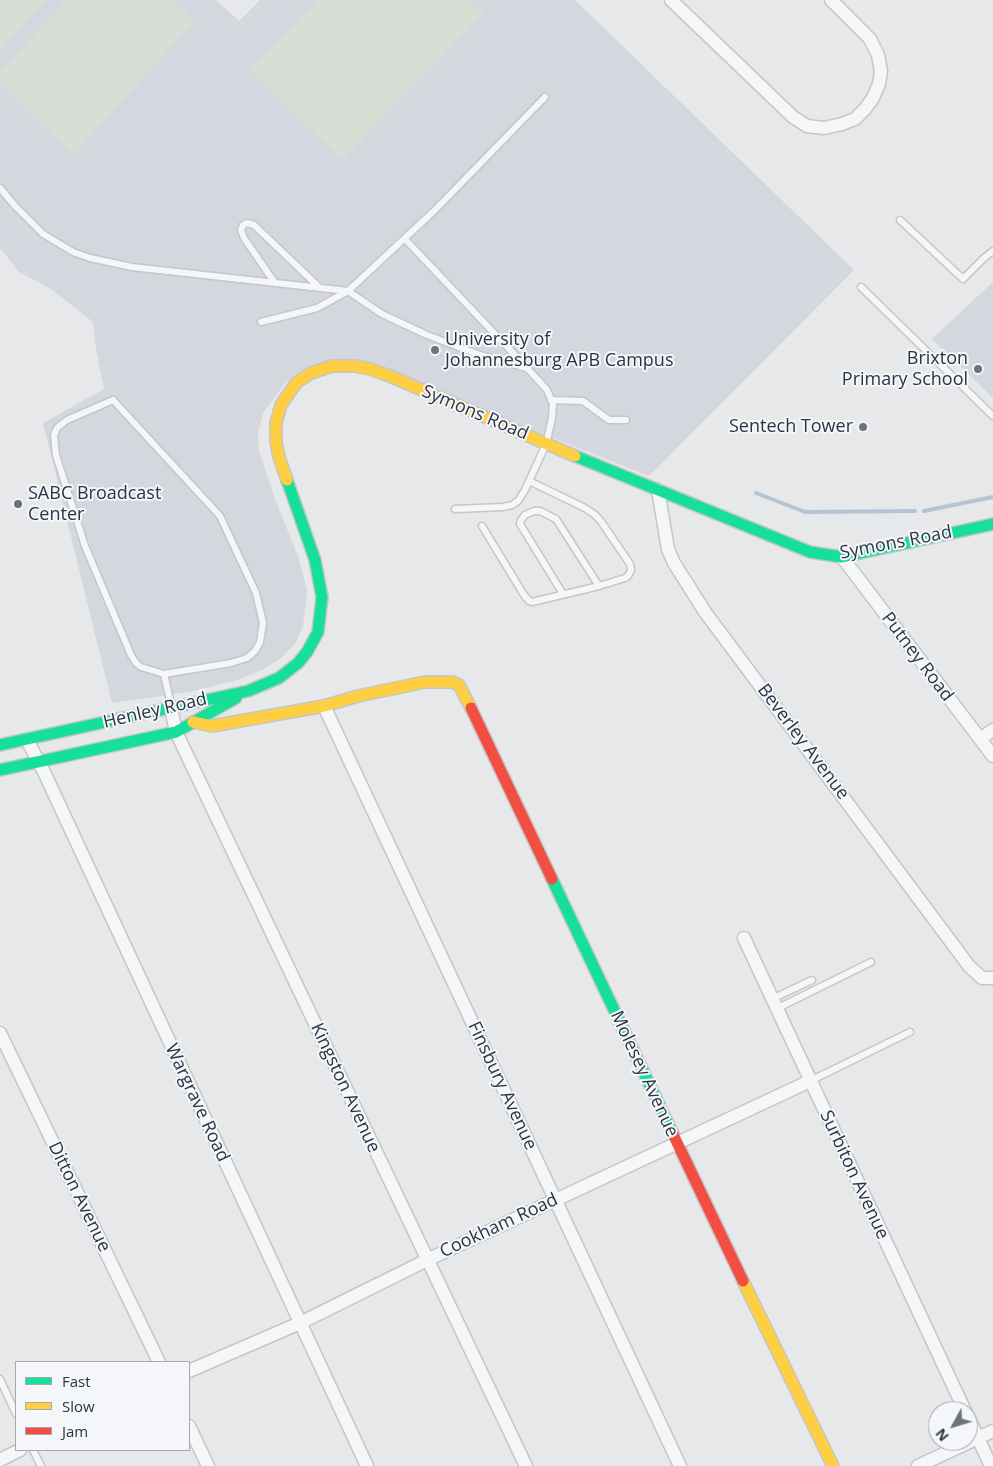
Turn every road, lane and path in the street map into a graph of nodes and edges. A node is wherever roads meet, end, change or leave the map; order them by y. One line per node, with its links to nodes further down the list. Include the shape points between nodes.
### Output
1 (671, 0): 2 (street, via 793,118 807,126 824,128 855,119 880,84 881,71 870,39)
2 (832, 0)
3 (545, 97): 6 (lane)
4 (0, 188): 8 (lane, via 43,234 90,258 132,267)
5 (900, 220): 7 (lane, via 963,279)
6 (405, 239): 11 (lane); 13 (lane)
7 (993, 251)
8 (275, 283): 10 (lane); 10 (lane, via 249,248 241,230 243,225 254,225)
9 (861, 287): 15 (lane)
10 (320, 288): 11 (lane)
11 (348, 291): 12 (lane, via 317,308); 13 (lane, via 382,314 427,335)
12 (261, 322)
13 (528, 369): 14 (lane, via 547,390)
14 (551, 400): 16 (lane, via 583,401 609,420); 17 (lane, via 552,418)
15 (993, 416)
16 (626, 420)
17 (546, 444): 18 (lane); 19 (main road, Symons Road); 28 (main road, Symons Road, via 370,369 332,366 302,378 281,405 276,442 320,579 320,622 311,645 298,663 279,678)
18 (529, 481): 20 (lane, via 518,501 512,505); 24 (lane, via 594,514 630,564 631,570 625,578)
19 (658, 490): 23 (main road, Symons Road, via 802,549); 42 (street, Beverley Avenue, via 668,549 684,582 969,966)
20 (455, 509)
21 (993, 524): 23 (main road, Symons Road)
22 (482, 526): 25 (lane, via 526,599 532,602)
23 (842, 557): 34 (street, Putney Road)
24 (599, 586): 25 (lane); 25 (lane, via 556,519 534,511 525,515 520,524)
25 (563, 594)
26 (164, 674): 26 (lane, via 231,664 247,658 260,642 263,623 256,593 220,516 113,400 67,420 57,428 54,435 56,455 85,546 131,655 141,667); 30 (lane)
27 (456, 682): 29 (main road, Henley Road, via 426,682); 48 (main road, Molesey Avenue, via 468,701)
28 (248, 691): 30 (main road, Henley Road); 31 (main road, Henley Road)
29 (324, 706): 31 (main road, Henley Road, via 212,726); 49 (street, Finsbury Avenue)
30 (171, 708): 33 (street, Kingston Avenue); 35 (main road, Henley Road)
31 (193, 722): 33 (main road, Henley Road)
32 (993, 730): 34 (street)
33 (176, 732): 38 (main road, Henley Road); 50 (street, Kingston Avenue)
34 (980, 739): 37 (street, Putney Road)
35 (27, 740): 36 (main road, Henley Road); 38 (street, Wargrave Road)
36 (0, 745)
37 (993, 756)
38 (39, 762): 39 (main road, Henley Road); 51 (street, Wargrave Road)
39 (0, 770)
40 (744, 938): 44 (street, Surbiton Avenue)
41 (870, 962): 44 (lane)
42 (988, 978)
43 (812, 980): 44 (lane)
44 (774, 1004): 47 (street, Surbiton Avenue)
45 (910, 1032): 47 (lane)
46 (0, 1033): 52 (street, Ditton Avenue)
47 (810, 1081): 48 (street, Cookham Road); 55 (street, Surbiton Avenue)
48 (677, 1144): 49 (street, Cookham Road); 69 (main road, Molesey Avenue)
49 (556, 1200): 50 (street, Cookham Road); 68 (street, Finsbury Avenue)
50 (427, 1260): 51 (street, Cookham Road); 67 (street, Kingston Avenue)
51 (300, 1323): 53 (street, Cookham Road); 66 (street, Wargrave Road)
52 (159, 1361)
53 (190, 1371)
54 (0, 1379): 56 (lane)
55 (960, 1401)
56 (15, 1412)
57 (190, 1428): 65 (street)
58 (993, 1431): 59 (street)
59 (978, 1438): 71 (street)
60 (18, 1451): 63 (street)
61 (34, 1451): 64 (lane)
62 (950, 1451): 70 (street)
63 (0, 1460)
64 (41, 1466)
65 (208, 1466)
66 (367, 1466)
67 (526, 1466)
68 (680, 1466)
69 (833, 1466)
70 (918, 1466)
71 (991, 1466)

